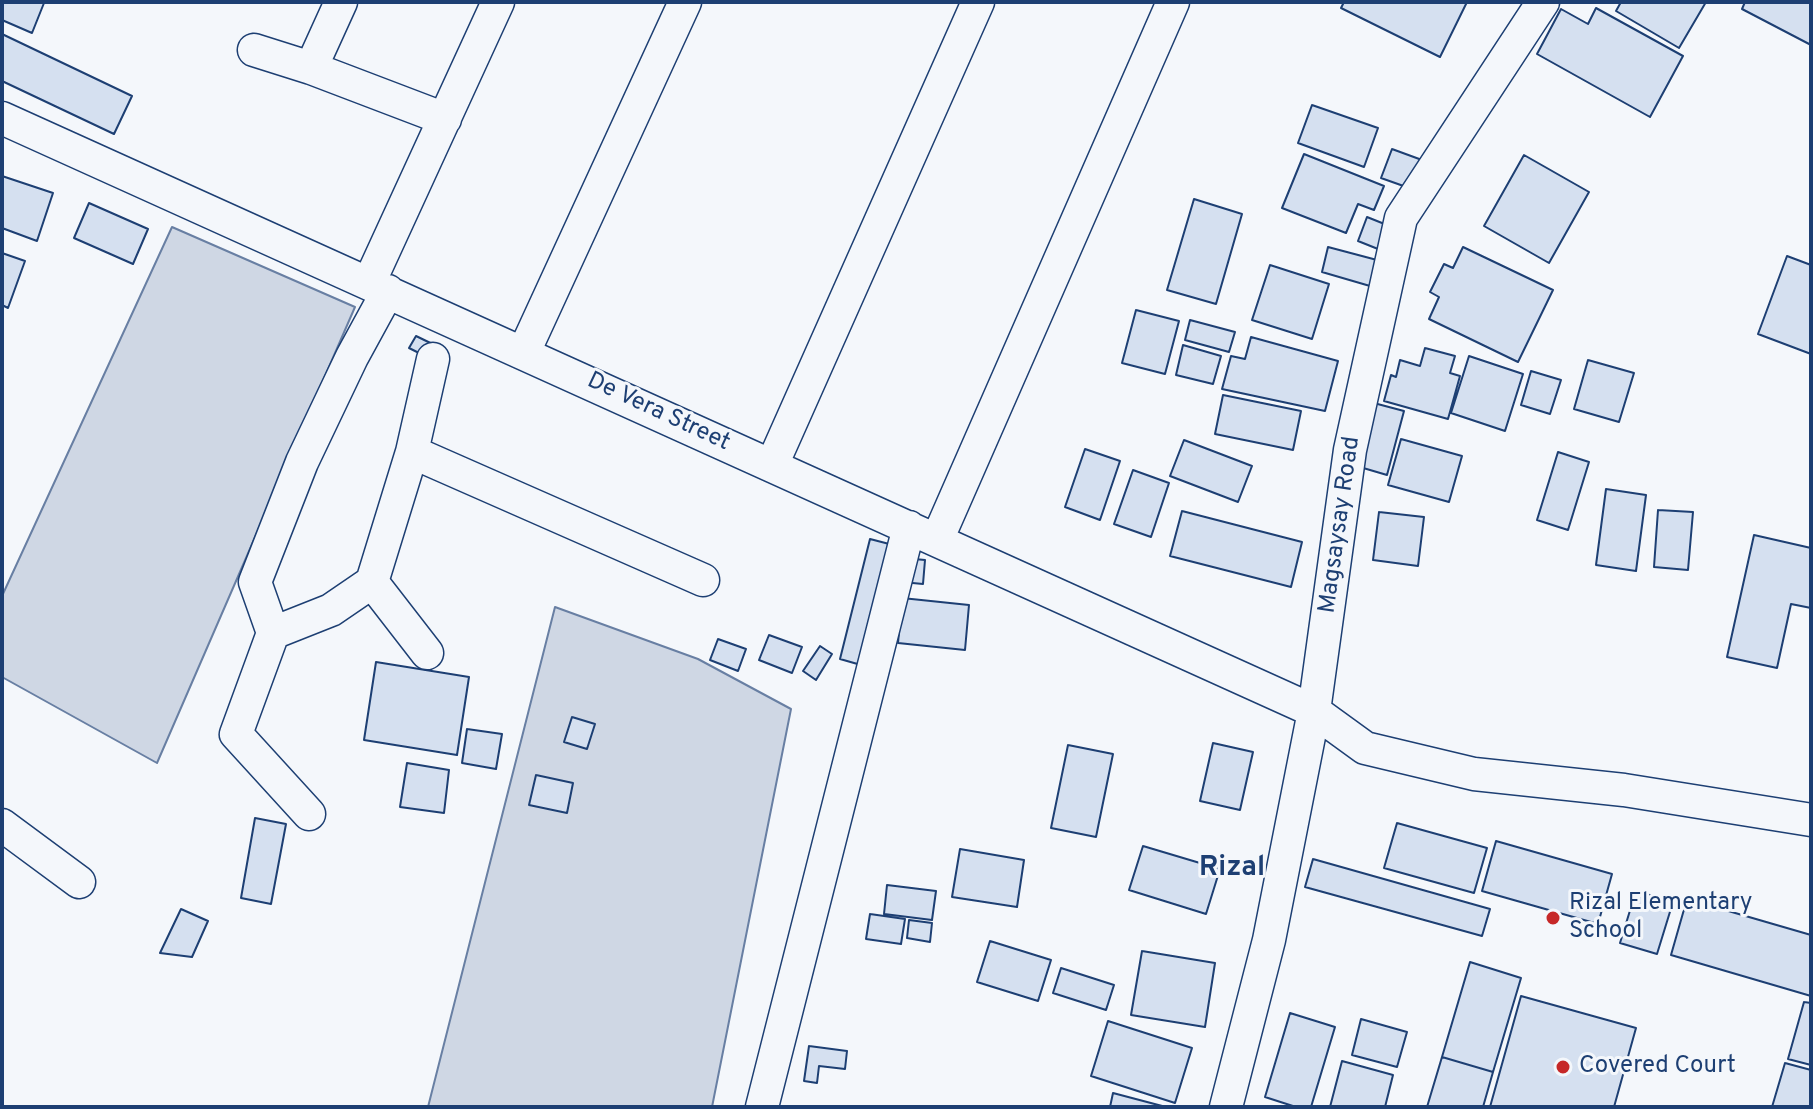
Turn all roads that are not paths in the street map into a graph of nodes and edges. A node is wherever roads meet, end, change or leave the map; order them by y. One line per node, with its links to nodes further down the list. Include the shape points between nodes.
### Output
1 (341, 2): 8 (street)
2 (498, 2): 10 (street)
3 (685, 2): 13 (street)
4 (978, 2): 15 (street)
5 (1173, 2): 16 (street)
6 (1543, 2): 21 (street, Magsaysay Road, via 1401,218 1350,450)
7 (254, 50): 8 (street)
8 (311, 68): 10 (street)
9 (2, 118): 11 (street, De Vera Street)
10 (445, 119): 11 (street)
11 (378, 287): 12 (street, De Vera Street); 19 (street, via 255,582)
12 (440, 342): 13 (street, De Vera Street); 14 (street)
13 (524, 352): 15 (street, De Vera Street)
14 (412, 452): 17 (street); 18 (street)
15 (772, 465): 16 (street, De Vera Street)
16 (923, 534): 21 (street, De Vera Street); 27 (street)
17 (703, 580)
18 (372, 582): 19 (street, via 331,610); 20 (street)
19 (273, 633): 22 (street, via 236,734)
20 (427, 653)
21 (1314, 711): 23 (street, De Vera Street, via 1365,748 1474,774 1624,790); 26 (street, Magsaysay Road, via 1269,940)
22 (309, 814)
23 (1811, 820)
24 (2, 825): 25 (street)
25 (79, 882)
26 (1230, 1097)
27 (762, 1107)

